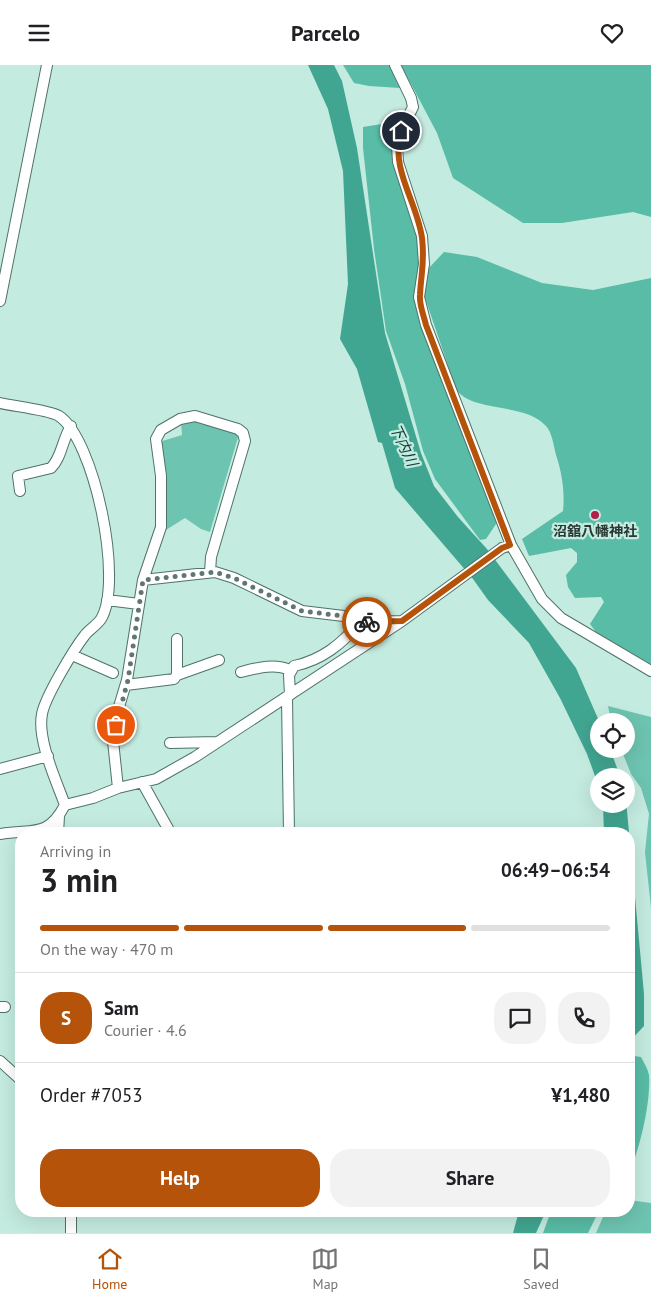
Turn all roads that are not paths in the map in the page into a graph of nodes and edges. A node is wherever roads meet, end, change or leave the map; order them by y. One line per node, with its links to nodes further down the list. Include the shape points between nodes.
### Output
1 (47, 65): 3 (street)
2 (394, 65): 8 (street, via 413,107 401,131 398,162 422,236 424,265 419,297 426,325)
3 (0, 301)
4 (0, 403): 5 (street, via 58,415)
5 (71, 427): 6 (street, via 51,468 18,476); 12 (street, via 91,472 106,531 110,572)
6 (20, 491)
7 (510, 529): 11 (street, via 532,570)
8 (506, 546): 11 (street); 14 (street)
9 (210, 572): 10 (street); 10 (street, via 210,557 245,441 238,429 195,416 180,419 161,431 156,439 161,476 161,527); 15 (street, via 234,578 302,611 352,617)
10 (143, 580): 13 (street)
11 (542, 599): 20 (street, via 561,618)
12 (107, 600): 13 (street); 17 (street, via 101,618)
13 (139, 604): 24 (street)
14 (402, 621): 15 (street); 25 (street)
15 (360, 622): 19 (street, via 329,652)
16 (178, 639): 23 (street)
17 (72, 655): 21 (street); 28 (street, via 42,713 40,728)
18 (220, 660): 23 (street)
19 (290, 670): 22 (street, via 265,666); 25 (street)
20 (651, 671)
21 (113, 673)
22 (241, 673)
23 (177, 675): 24 (street, via 169,681)
24 (126, 685): 31 (street, via 118,710 114,741)
25 (289, 697): 26 (street); 37 (street)
26 (218, 742): 27 (street); 30 (street, via 156,779)
27 (170, 743)
28 (48, 756): 29 (street); 32 (street)
29 (0, 769)
30 (142, 782): 31 (street); 36 (street)
31 (118, 788): 32 (street)
32 (65, 805): 33 (street)
33 (59, 816): 34 (street); 35 (street)
34 (47, 827)
35 (58, 827)
36 (167, 827)
37 (289, 827)
38 (15, 832): 39 (street)
39 (0, 834)
40 (0, 1061): 41 (street)
41 (15, 1075)
42 (71, 1217): 43 (street)
43 (71, 1233)

